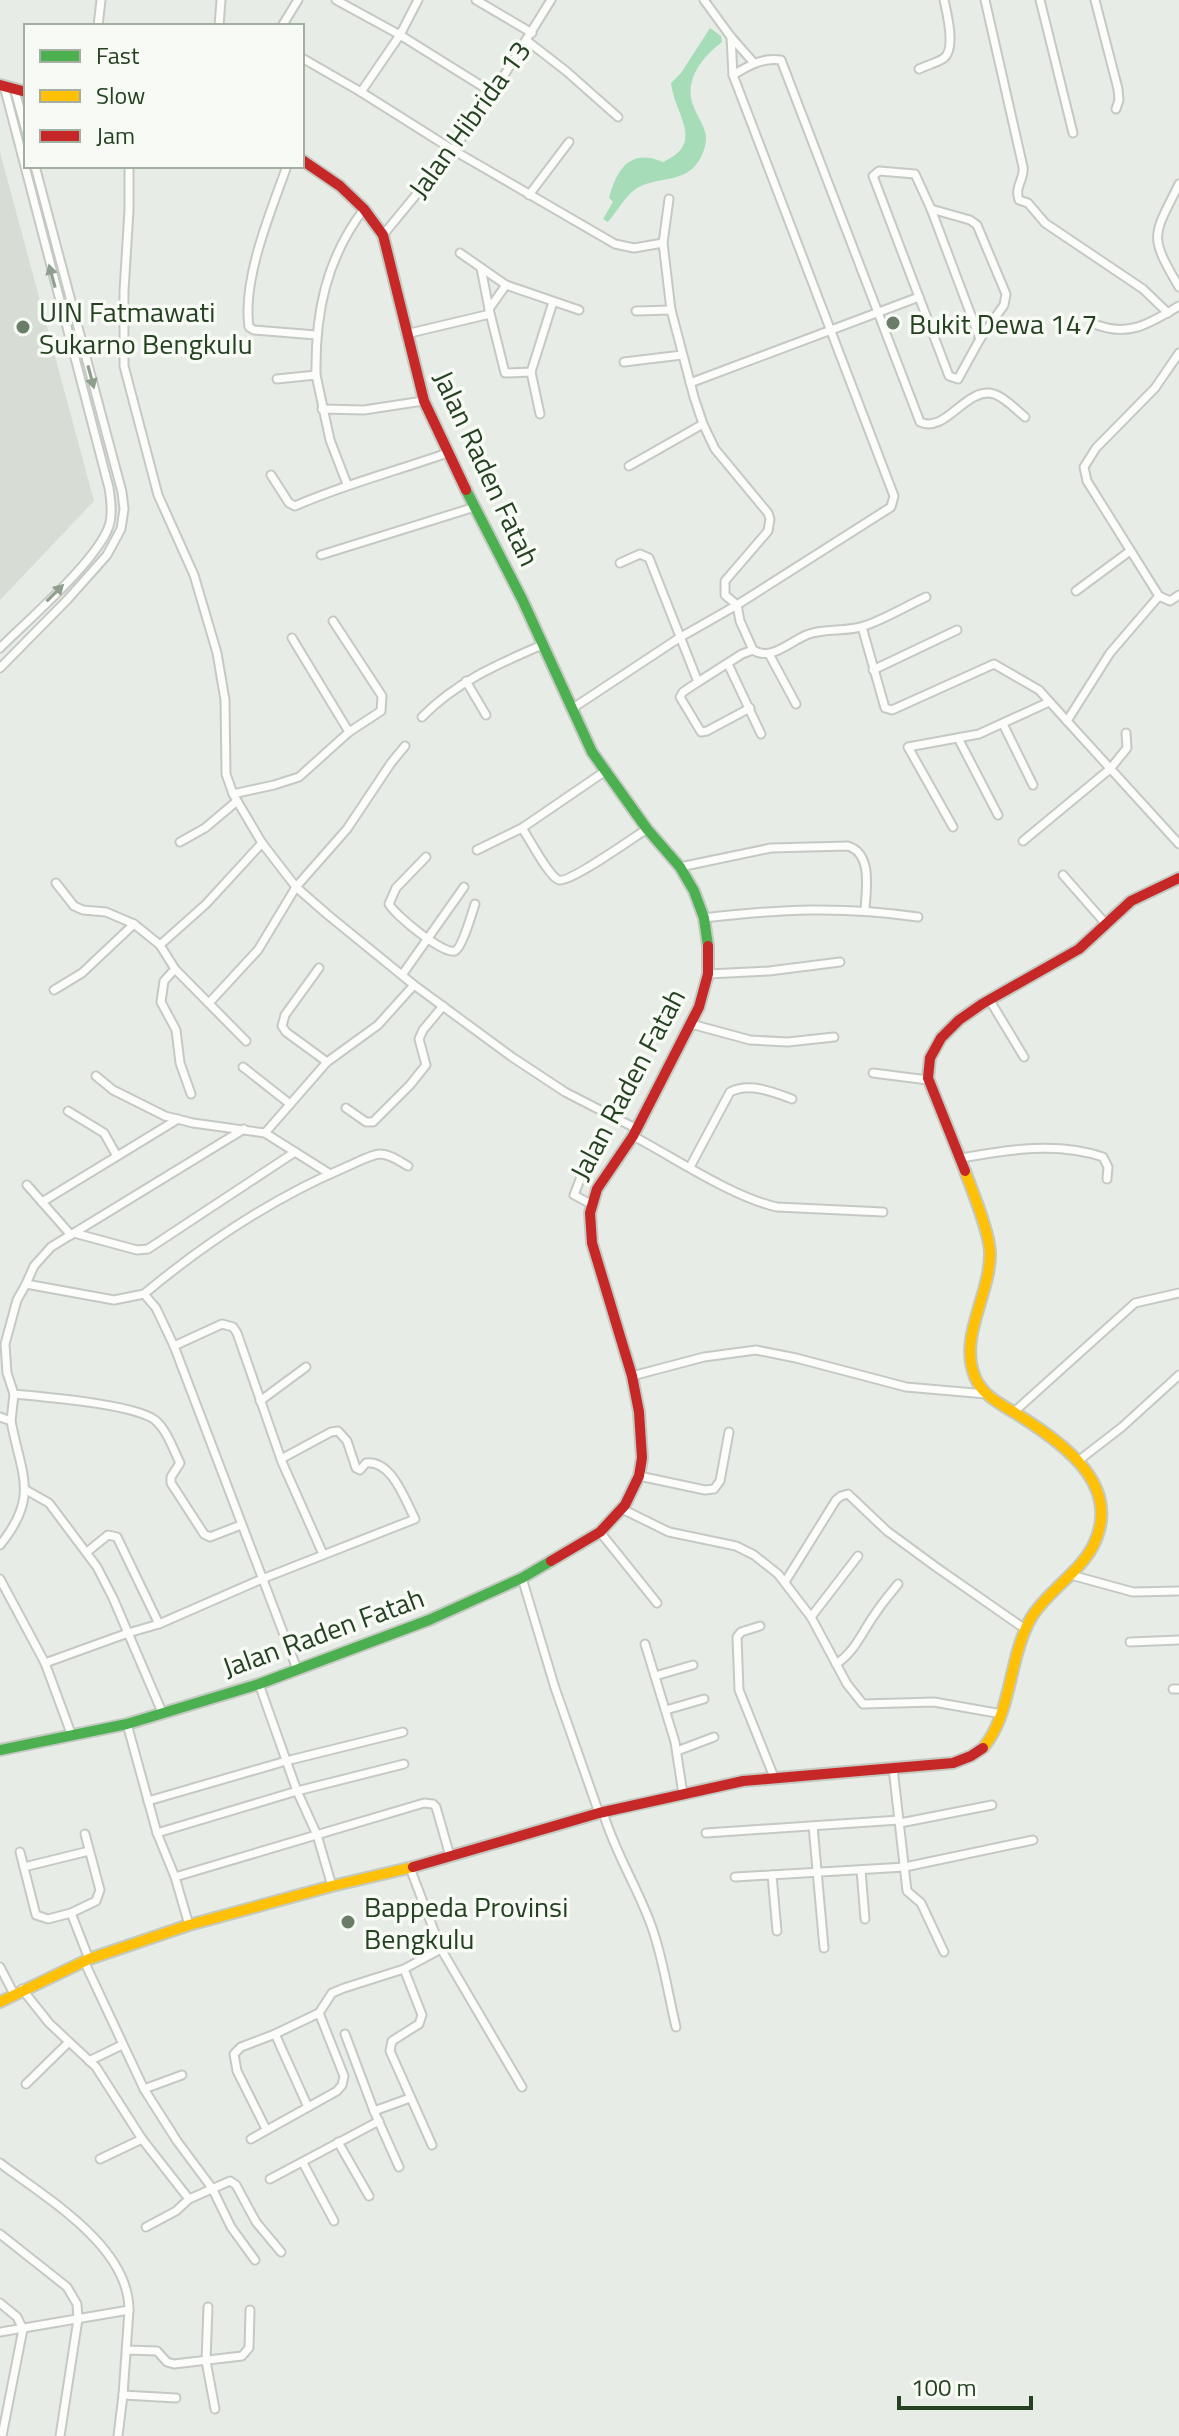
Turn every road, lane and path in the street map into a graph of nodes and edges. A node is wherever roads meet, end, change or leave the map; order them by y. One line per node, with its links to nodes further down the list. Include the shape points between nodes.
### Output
1 (101, 0): 13 (street)
2 (221, 0): 14 (street)
3 (298, 0): 15 (street)
4 (336, 0): 16 (street)
5 (418, 0): 16 (street)
6 (476, 0): 17 (street)
7 (551, 0): 17 (street, Jalan Hibrida 13)
8 (704, 0): 18 (street)
9 (944, 0): 21 (street, via 950,50)
10 (985, 0): 57 (street, via 1024,174 1017,187 1019,200 1143,289)
11 (1040, 0): 29 (street)
12 (1095, 0): 26 (street, via 1118,89)
13 (98, 24)
14 (219, 24)
15 (283, 24)
16 (400, 35): 24 (street); 25 (street)
17 (529, 36): 25 (street, Jalan Hibrida 13); 27 (street)
18 (731, 37): 20 (street); 22 (street)
19 (304, 59): 24 (street)
20 (754, 63): 22 (street); 56 (street, via 781,60)
21 (919, 69)
22 (733, 75): 59 (street)
23 (11, 88): 28 (street); 30 (street)
24 (361, 92): 32 (street)
25 (493, 93): 32 (street, Jalan Hibrida 13)
26 (1116, 109)
27 (618, 117)
28 (24, 125)
29 (1073, 133)
30 (22, 140)
31 (569, 142): 39 (street)
32 (453, 150): 39 (street); 43 (street, Jalan Hibrida 13)
33 (304, 161): 41 (main road, Jalan Raden Fatah)
34 (29, 168): 94 (street, one-way to 34, via 96,548 111,514 109,488)
35 (36, 168): 98 (street, one-way to 98, via 124,509 107,555)
36 (129, 168): 118 (street, via 124,366 158,495 194,575 217,653 225,700 226,774)
37 (286, 168): 61 (street, via 258,250 249,327)
38 (1179, 184): 48 (street, via 1156,234 1157,248)
39 (529, 195): 44 (street, via 621,247)
40 (669, 199): 44 (street)
41 (364, 209): 43 (main road, Jalan Raden Fatah); 61 (street, via 332,265)
42 (931, 209): 49 (street, via 913,173 874,173); 62 (street); 62 (street, via 977,225 1006,294)
43 (383, 235): 60 (main road, Jalan Raden Fatah)
44 (663, 243): 53 (street)
45 (460, 253): 46 (street)
46 (481, 268): 47 (street); 54 (street)
47 (506, 285): 50 (street); 54 (street)
48 (1179, 287)
49 (919, 297): 56 (street); 62 (street, via 949,376 961,376)
50 (553, 302): 52 (street); 66 (street)
51 (1179, 306): 57 (street)
52 (579, 310)
53 (671, 310): 55 (street); 64 (street)
54 (490, 311): 60 (street); 66 (street, via 502,370)
55 (636, 311)
56 (878, 313): 59 (street); 73 (street, via 922,424 938,422 985,393 1004,399)
57 (1168, 313): 58 (street, via 1135,329)
58 (1097, 325)
59 (829, 331): 69 (street); 87 (street, via 894,502)
60 (406, 334): 70 (main road, Jalan Raden Fatah)
61 (316, 335): 67 (street)
62 (980, 339)
63 (1179, 353): 80 (street, via 1084,467 1087,481)
64 (682, 355): 65 (street); 69 (street)
65 (624, 362)
66 (531, 372): 72 (street)
67 (316, 375): 68 (street); 71 (street)
68 (277, 379)
69 (690, 383): 74 (street)
70 (424, 401): 71 (street, via 364,410); 75 (main road, Jalan Raden Fatah)
71 (322, 409): 78 (street)
72 (540, 414)
73 (1025, 417)
74 (703, 424): 76 (street); 87 (street, via 715,449 770,519 768,531 725,581 725,595)
75 (447, 453): 78 (street); 79 (main road, Jalan Raden Fatah)
76 (629, 466)
77 (271, 475): 78 (street, via 295,506)
78 (347, 484)
79 (475, 507): 81 (street); 93 (main road, Jalan Raden Fatah)
80 (1130, 551): 83 (street); 85 (street)
81 (321, 555)
82 (620, 563): 92 (street, via 640,554 649,558)
83 (1076, 591)
84 (1179, 595): 85 (street, via 1170,601)
85 (1159, 596): 108 (street, via 1110,653)
86 (926, 597): 89 (street)
87 (737, 605): 92 (street); 95 (street)
88 (333, 621): 110 (street, via 382,696 381,711)
89 (862, 627): 96 (street, via 807,635); 99 (street)
90 (957, 630): 99 (street)
91 (292, 638): 110 (street)
92 (679, 638): 101 (street); 104 (street)
93 (542, 645): 100 (street); 104 (main road, Jalan Raden Fatah)
94 (0, 648)
95 (753, 650): 96 (street); 97 (street)
96 (769, 654): 103 (street)
97 (728, 664): 101 (street); 105 (street)
98 (0, 668)
99 (873, 670): 102 (street, via 882,703 892,710 994,664 1039,690)
100 (466, 681): 106 (street); 107 (street)
101 (698, 682): 105 (street, via 680,697 700,731)
102 (1049, 702): 108 (street); 109 (street)
103 (796, 704)
104 (573, 708): 116 (main road, Jalan Raden Fatah)
105 (750, 708): 112 (street)
106 (486, 715)
107 (422, 717)
108 (1067, 721): 115 (street)
109 (1003, 724): 113 (street); 117 (street)
110 (349, 732): 118 (street, via 299,777)
111 (1126, 733): 115 (street, via 1127,748)
112 (761, 734)
113 (958, 738): 119 (street); 120 (street, via 908,747)
114 (405, 746): 133 (street, via 362,810)
115 (1110, 769): 123 (street); 126 (street)
116 (604, 772): 121 (street); 122 (main road, Jalan Raden Fatah)
117 (1033, 785)
118 (235, 797): 124 (street, via 205,828); 125 (street)
119 (998, 815)
120 (953, 827)
121 (522, 828): 122 (street, via 553,876 562,880); 127 (street)
122 (647, 829): 129 (main road, Jalan Raden Fatah)
123 (1023, 841)
124 (180, 842)
125 (262, 843): 133 (street); 142 (street)
126 (1179, 844)
127 (477, 850)
128 (426, 857): 141 (street, via 396,888 389,904)
129 (680, 867): 136 (street, via 771,848 848,846 862,856); 138 (main road, Jalan Raden Fatah)
130 (1063, 875): 139 (street)
131 (1179, 878): 139 (main road, via 1136,898)
132 (56, 883): 140 (street, via 74,906)
133 (296, 887): 147 (street); 151 (street, via 258,950)
134 (464, 887): 141 (street)
135 (475, 904): 141 (street, via 456,950 446,951)
136 (865, 910): 137 (street); 138 (street, via 777,909)
137 (918, 917)
138 (704, 918): 146 (main road, Jalan Raden Fatah)
139 (1105, 923): 150 (main road, via 1071,954)
140 (134, 924): 142 (street); 149 (street, via 82,973)
141 (427, 938): 147 (street)
142 (160, 945): 145 (street)
143 (840, 962): 146 (street)
144 (319, 968): 157 (street, via 282,1026)
145 (175, 969): 151 (street); 162 (street, via 164,981 161,1002 176,1030)
146 (708, 974): 153 (main road, Jalan Raden Fatah)
147 (402, 975): 148 (street)
148 (414, 985): 152 (street); 157 (street, via 378,1025)
149 (54, 990)
150 (989, 999): 156 (street); 161 (main road, via 946,1031 930,1057)
151 (209, 1003): 155 (street)
152 (443, 1006): 165 (street, via 419,1039 426,1065 410,1085 373,1122); 169 (street, via 565,1092)
153 (691, 1024): 154 (street, via 750,1040); 169 (main road, Jalan Raden Fatah)
154 (834, 1037)
155 (246, 1041)
156 (1024, 1057)
157 (327, 1062): 164 (street)
158 (243, 1067): 164 (street)
159 (873, 1073): 161 (street)
160 (96, 1076): 167 (street, via 148,1109)
161 (928, 1080): 173 (main road)
162 (191, 1094)
163 (792, 1099): 175 (street, via 748,1088 730,1092)
164 (290, 1104): 170 (street)
165 (346, 1108)
166 (68, 1111): 172 (street, via 104,1133)
167 (178, 1119): 168 (street); 172 (street)
168 (244, 1129): 170 (street); 183 (street)
169 (635, 1132): 175 (street); 181 (main road, Jalan Raden Fatah)
170 (265, 1133): 171 (street)
171 (295, 1152): 177 (street); 183 (street, via 148,1249)
172 (117, 1156): 180 (street)
173 (961, 1158): 178 (street, via 1029,1147 1083,1152 1103,1157); 193 (main road, via 990,1253 971,1351 972,1367)
174 (408, 1166): 177 (street, via 376,1154)
175 (690, 1167): 182 (street, via 739,1194 777,1207)
176 (584, 1169): 181 (street, via 574,1195)
177 (330, 1174): 186 (street, via 217,1239)
178 (1107, 1179)
179 (27, 1185): 180 (street)
180 (42, 1202): 183 (street)
181 (591, 1204): 191 (main road, Jalan Raden Fatah, via 592,1243)
182 (883, 1212)
183 (72, 1234): 184 (street, via 45,1251)
184 (26, 1284): 186 (street, via 114,1300); 187 (street)
185 (1179, 1293): 195 (street, via 1135,1303)
186 (144, 1294): 188 (street)
187 (4, 1332): 192 (street)
188 (174, 1346): 194 (street, via 222,1324 233,1327); 204 (street)
189 (306, 1367): 194 (street)
190 (1179, 1375): 200 (street)
191 (632, 1376): 193 (street, via 756,1350 906,1387); 201 (main road, Jalan Raden Fatah, via 641,1430)
192 (14, 1394): 197 (street); 204 (street, via 85,1402 153,1419 180,1463 171,1483 204,1534 210,1537)
193 (986, 1394): 195 (main road)
194 (260, 1401): 199 (street)
195 (1014, 1412): 200 (main road)
196 (0, 1417): 197 (street)
197 (11, 1421): 202 (street)
198 (729, 1432): 201 (street, via 714,1489)
199 (281, 1459): 208 (street); 208 (street, via 338,1431 356,1468 375,1462 383,1468 415,1519)
200 (1078, 1461): 210 (main road, via 1099,1494 1099,1523 1092,1550)
201 (639, 1476): 203 (main road, Jalan Raden Fatah)
202 (26, 1490): 206 (street, via 14,1525); 207 (street, via 49,1503)
203 (622, 1509): 205 (main road, Jalan Raden Fatah); 214 (street, via 669,1532 745,1550)
204 (241, 1525): 213 (street)
205 (600, 1532): 211 (main road, Jalan Raden Fatah); 217 (street)
206 (0, 1545)
207 (87, 1552): 219 (street, via 108,1535 117,1537); 222 (street)
208 (323, 1554): 213 (street)
209 (858, 1556): 218 (street)
210 (1071, 1575): 216 (street, via 1133,1592); 221 (main road, via 1050,1593)
211 (522, 1578): 229 (main road, Jalan Raden Fatah); 250 (street)
212 (0, 1579): 226 (street)
213 (262, 1579): 219 (street); 229 (street)
214 (785, 1582): 218 (street); 221 (street, via 836,1500 848,1494 887,1531)
215 (898, 1584): 227 (street, via 856,1646)
216 (1179, 1591)
217 (657, 1603)
218 (811, 1617): 227 (street)
219 (159, 1624): 222 (street)
220 (760, 1626): 245 (street, via 738,1634 737,1675)
221 (1025, 1629): 235 (main road)
222 (128, 1633): 226 (street); 234 (street)
223 (1179, 1640): 224 (street)
224 (1130, 1642)
225 (645, 1644): 230 (street)
226 (45, 1663): 238 (street)
227 (836, 1664): 235 (street, via 863,1704 934,1702)
228 (693, 1665): 230 (street)
229 (298, 1671): 231 (main road, Jalan Raden Fatah)
230 (655, 1676): 233 (street)
231 (259, 1684): 234 (main road, Jalan Raden Fatah); 242 (street)
232 (704, 1699): 233 (street)
233 (666, 1710): 241 (street)
234 (162, 1712): 236 (main road, Jalan Raden Fatah)
235 (1002, 1714): 244 (main road, via 976,1755 953,1763)
236 (127, 1724): 238 (main road, Jalan Raden Fatah); 248 (street)
237 (403, 1732): 242 (street)
238 (72, 1736): 240 (main road, Jalan Raden Fatah)
239 (714, 1737): 241 (street)
240 (0, 1750)
241 (677, 1751): 247 (street)
242 (286, 1761): 246 (street); 248 (street)
243 (404, 1764): 246 (street)
244 (893, 1768): 245 (main road); 251 (street)
245 (774, 1777): 247 (main road)
246 (297, 1791): 253 (street); 256 (street)
247 (683, 1794): 250 (main road)
248 (148, 1801): 253 (street)
249 (992, 1805): 251 (street)
250 (601, 1812): 260 (main road); 283 (street, via 652,1928)
251 (900, 1822): 252 (street); 262 (street)
252 (813, 1826): 254 (street); 265 (street)
253 (157, 1833): 267 (street)
254 (706, 1833)
255 (85, 1834): 258 (street)
256 (317, 1835): 260 (street, via 429,1803 436,1807); 267 (street); 269 (street)
257 (1033, 1840): 262 (street)
258 (89, 1851): 261 (street); 270 (street, via 99,1897)
259 (20, 1852): 261 (street)
260 (450, 1856): 263 (main road)
261 (24, 1867): 270 (street, via 36,1915 48,1919)
262 (905, 1867): 264 (street); 276 (street, via 907,1891 921,1903)
263 (410, 1868): 269 (main road); 275 (street)
264 (861, 1870): 265 (street); 271 (street)
265 (817, 1872): 266 (street); 274 (street)
266 (772, 1875): 268 (street); 273 (street)
267 (175, 1877): 272 (street)
268 (735, 1877)
269 (332, 1886): 272 (main road)
270 (71, 1913): 277 (street)
271 (865, 1919)
272 (189, 1925): 277 (main road)
273 (777, 1931)
274 (824, 1948)
275 (441, 1949): 279 (street); 291 (street)
276 (944, 1952)
277 (87, 1960): 280 (main road); 287 (street)
278 (0, 1967): 280 (street)
279 (404, 1969): 282 (street, via 332,1993); 293 (street, via 422,2015 419,2024 389,2047)
280 (18, 1992): 281 (main road); 286 (street)
281 (0, 2002)
282 (319, 2013): 284 (street); 294 (street, via 344,2080 337,2091)
283 (676, 2027)
284 (275, 2034): 294 (street); 297 (street, via 234,2054)
285 (345, 2034): 295 (street)
286 (68, 2043): 288 (street); 290 (street)
287 (122, 2045): 288 (street); 292 (street)
288 (89, 2061): 298 (street)
289 (182, 2075): 292 (street)
290 (26, 2084)
291 (522, 2087)
292 (144, 2089): 307 (street)
293 (410, 2098): 295 (street); 301 (street)
294 (308, 2107): 297 (street)
295 (374, 2111): 296 (street)
296 (379, 2121): 300 (street); 305 (street)
297 (266, 2129): 299 (street)
298 (142, 2139): 302 (street); 309 (street)
299 (251, 2139)
300 (338, 2142): 304 (street); 308 (street)
301 (432, 2145)
302 (100, 2159)
303 (0, 2163): 317 (street, via 97,2240 123,2277)
304 (303, 2163): 306 (street); 310 (street)
305 (399, 2167)
306 (270, 2179)
307 (212, 2188): 309 (street); 313 (street, via 233,2182); 314 (street)
308 (369, 2196)
309 (189, 2199): 311 (street)
310 (334, 2221)
311 (146, 2227)
312 (0, 2234): 319 (street, via 67,2287)
313 (281, 2252)
314 (255, 2260)
315 (0, 2303): 320 (street)
316 (208, 2307): 323 (street)
317 (129, 2310): 319 (street); 322 (street)
318 (250, 2310): 323 (street, via 245,2355)
319 (78, 2319): 320 (street); 328 (street)
320 (23, 2329): 321 (street); 327 (street)
321 (0, 2332)
322 (127, 2350): 323 (street, via 157,2351 174,2364); 324 (street)
323 (206, 2361): 326 (street)
324 (123, 2395): 325 (street); 329 (street)
325 (176, 2398)
326 (215, 2409)
327 (2, 2436)
328 (60, 2436)
329 (118, 2436)

